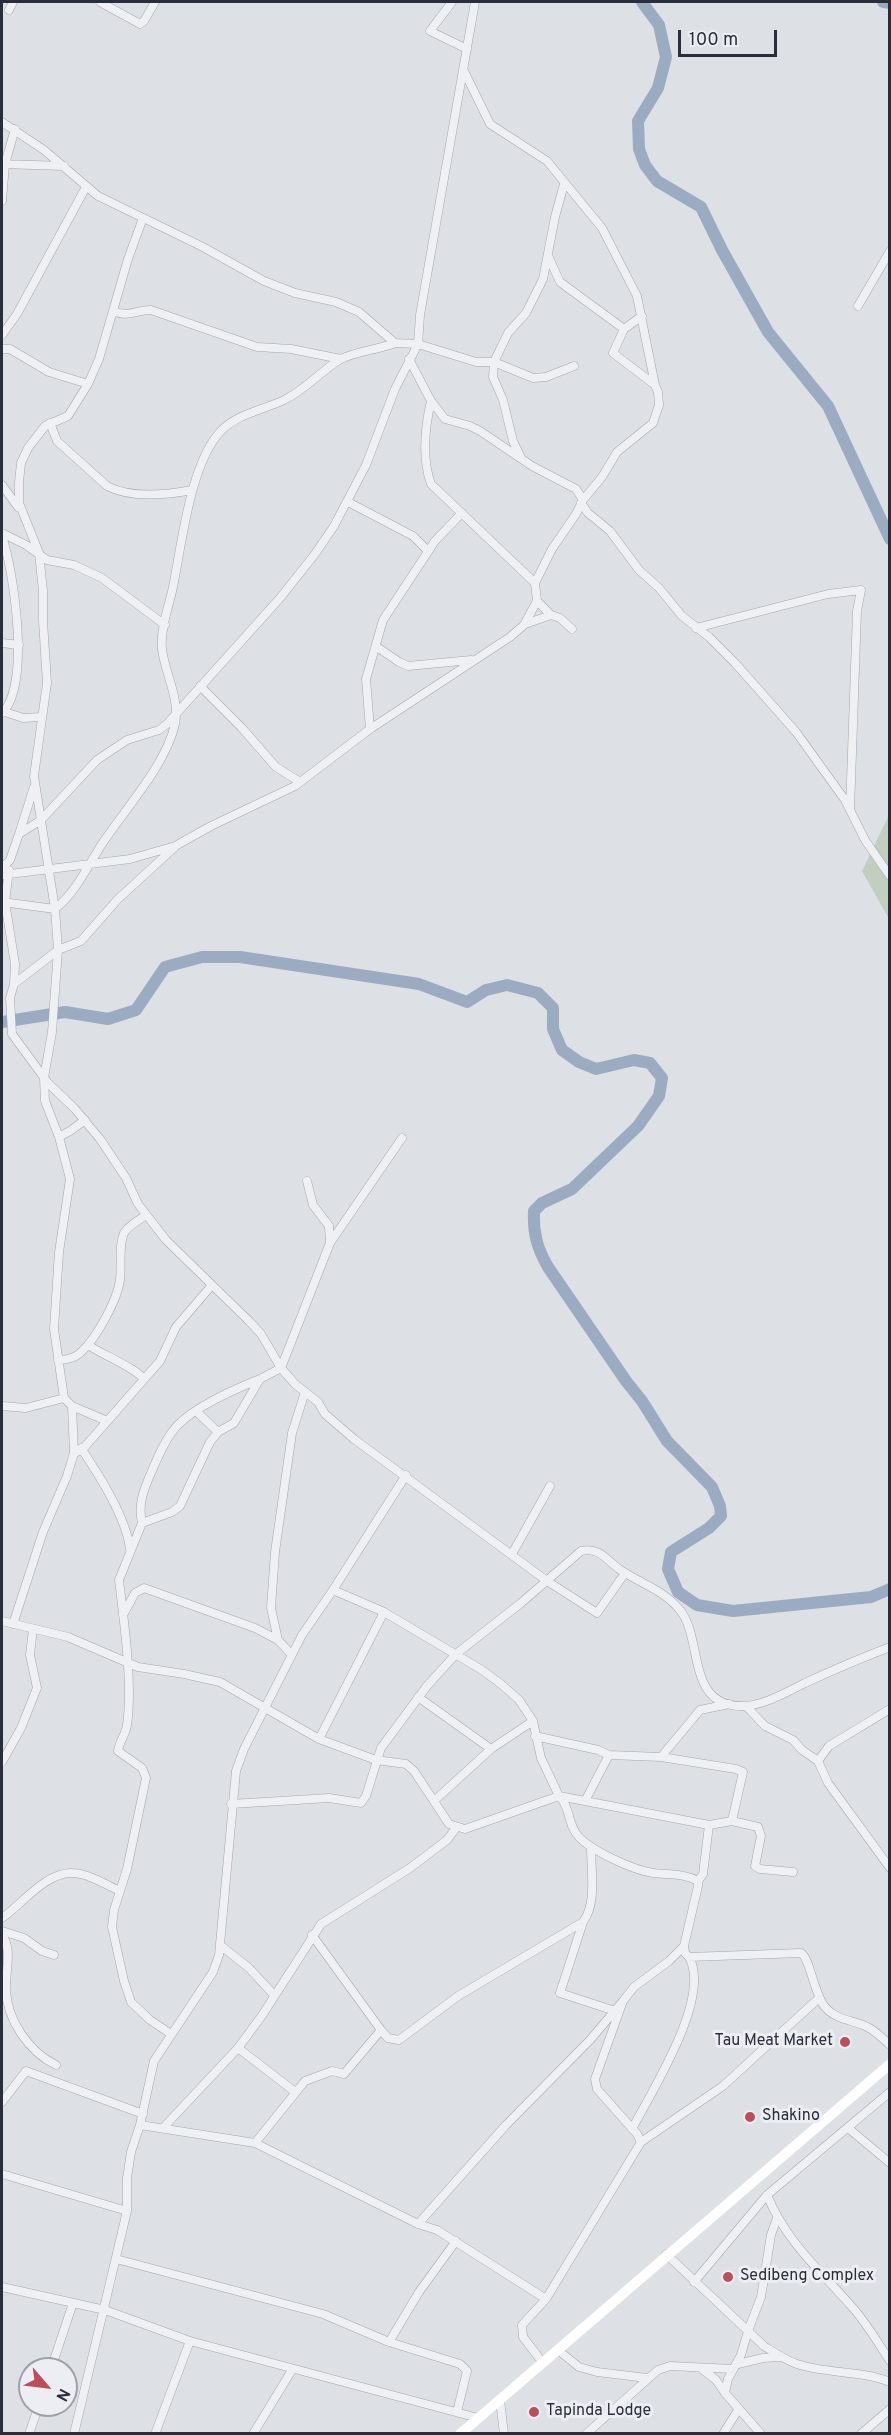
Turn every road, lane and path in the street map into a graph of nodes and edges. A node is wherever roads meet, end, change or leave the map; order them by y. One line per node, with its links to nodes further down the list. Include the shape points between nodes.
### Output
1 (13, 2): 6 (street)
2 (100, 2): 3 (street, via 140,24)
3 (155, 2)
4 (452, 2): 7 (street, via 430,31)
5 (475, 2): 7 (street)
6 (9, 10)
7 (466, 49): 8 (street)
8 (464, 71): 13 (street, via 490,124 548,161); 25 (street)
9 (2, 122): 10 (street)
10 (15, 129): 11 (street); 12 (street)
11 (3, 164): 12 (street); 15 (street)
12 (64, 166): 14 (street)
13 (564, 184): 18 (street); 21 (street, via 602,228 637,296)
14 (86, 187): 16 (street); 23 (street)
15 (2, 201)
16 (143, 218): 20 (street); 24 (street, via 264,281 359,312)
17 (890, 251): 19 (street)
18 (549, 258): 22 (street, via 560,282); 29 (street, via 526,313 508,333)
19 (858, 306)
20 (113, 311): 27 (street, via 128,315 151,309 257,347); 31 (street)
21 (642, 316): 22 (street); 32 (street)
22 (624, 329): 32 (street, via 613,353)
23 (2, 335)
24 (395, 343): 25 (street); 27 (street)
25 (417, 344): 28 (street); 29 (street, via 476,362)
26 (2, 349): 31 (street, via 49,372)
27 (341, 359): 37 (street, via 294,395 225,427 211,445)
28 (409, 359): 33 (street); 39 (street)
29 (494, 362): 30 (street, via 533,378); 35 (street, via 493,377)
30 (574, 366)
31 (88, 384): 34 (street, via 68,416)
32 (655, 385): 38 (street, via 659,405 653,423 617,453)
33 (430, 401): 35 (street, via 445,419 470,426); 41 (street, via 424,428 429,477)
34 (50, 423): 37 (street, via 57,441 113,489 138,494); 40 (street, via 41,430 21,463)
35 (521, 458): 38 (street, via 576,489)
36 (2, 485): 40 (street)
37 (192, 490): 48 (street)
38 (582, 501): 45 (street); 50 (street, via 588,513 610,531 639,570)
39 (348, 502): 43 (street, via 413,536); 56 (street, via 315,554 280,598)
40 (21, 511): 44 (street)
41 (462, 513): 43 (street); 45 (street)
42 (2, 534): 44 (street); 53 (street, via 11,571)
43 (428, 551): 54 (street, via 383,620)
44 (39, 553): 48 (street, via 50,561 74,565 102,578); 59 (street, via 47,683)
45 (536, 583): 46 (street)
46 (537, 601): 47 (street); 49 (street)
47 (551, 615): 49 (street); 51 (street)
48 (165, 625): 57 (street, via 162,651)
49 (524, 625): 55 (street)
50 (696, 628): 63 (street, via 735,663 796,732); 63 (street, via 828,594 861,590)
51 (572, 629)
52 (2, 643): 53 (street)
53 (19, 645): 58 (street, via 9,702)
54 (377, 647): 55 (street, via 408,666); 60 (street, via 366,679)
55 (473, 660): 60 (street)
56 (200, 686): 57 (street); 61 (street, via 276,767)
57 (177, 711): 64 (street, via 164,728 127,740 97,760); 67 (street, via 173,731 152,773)
58 (2, 712): 59 (street, via 23,718)
59 (42, 717): 62 (street)
60 (369, 729): 61 (street)
61 (300, 782): 66 (street)
62 (35, 786): 64 (street); 65 (street)
63 (850, 810): 70 (street)
64 (41, 820): 65 (street); 68 (street)
65 (19, 834): 69 (street)
66 (177, 846): 67 (street); 73 (street, via 118,899 81,941)
67 (92, 864): 68 (street); 72 (street, via 67,900)
68 (49, 867): 69 (street); 72 (street)
69 (4, 872): 71 (street)
70 (890, 876)
71 (3, 902): 72 (street); 74 (street, via 15,964)
72 (55, 909): 73 (street)
73 (58, 950): 74 (street); 75 (street)
74 (14, 984): 75 (street, via 10,998 12,1034)
75 (44, 1078): 76 (street); 77 (street, via 45,1101)
76 (85, 1120): 77 (street); 80 (street, via 126,1178 131,1194)
77 (59, 1137): 84 (street, via 70,1179 54,1303)
78 (402, 1138): 81 (street)
79 (307, 1181): 81 (street, via 313,1205 329,1226)
80 (146, 1215): 82 (street); 83 (street, via 124,1233 119,1287)
81 (330, 1243): 85 (street)
82 (212, 1285): 85 (street, via 261,1334); 86 (street, via 176,1327 165,1353)
83 (88, 1345): 84 (street, via 75,1357); 86 (street, via 135,1370)
84 (58, 1360): 89 (street)
85 (281, 1368): 87 (street); 88 (street)
86 (144, 1379): 93 (street)
87 (260, 1379): 92 (street); 94 (street, via 234,1423)
88 (305, 1392): 98 (street, via 354,1439); 111 (street, via 292,1433 275,1552 271,1608)
89 (64, 1398): 90 (street, via 26,1408); 91 (street)
90 (2, 1406)
91 (72, 1406): 93 (street); 95 (street)
92 (196, 1411): 94 (street); 100 (street, via 172,1430 158,1457 141,1497)
93 (107, 1421): 96 (street)
94 (218, 1432): 100 (street, via 180,1506)
95 (72, 1437): 96 (street); 97 (street)
96 (82, 1450): 97 (street); 101 (street, via 123,1519)
97 (74, 1454): 109 (street, via 42,1532)
98 (406, 1475): 102 (street); 105 (street)
99 (550, 1486): 102 (street)
100 (142, 1523): 101 (street)
101 (130, 1550): 107 (street, via 119,1580)
102 (512, 1554): 104 (street)
103 (626, 1573): 104 (street, via 600,1552 588,1549 574,1556); 104 (street, via 597,1613); 117 (street, via 661,1593 680,1610 710,1695)
104 (547, 1581): 114 (street)
105 (333, 1590): 106 (street); 113 (street)
106 (384, 1612): 114 (street); 123 (street)
107 (122, 1617): 111 (street, via 135,1593 144,1588); 115 (street)
108 (2, 1621): 109 (street)
109 (13, 1624): 110 (street)
110 (33, 1629): 115 (street, via 68,1637); 129 (street, via 30,1655 37,1688)
111 (278, 1640): 113 (street)
112 (890, 1647): 118 (street, via 774,1698)
113 (291, 1654): 119 (street)
114 (456, 1654): 116 (street); 121 (street, via 501,1684 519,1700)
115 (128, 1663): 119 (street, via 220,1682); 141 (street, via 127,1726 118,1751 142,1767 146,1778)
116 (418, 1697): 124 (street); 127 (street)
117 (731, 1704): 118 (street); 126 (street, via 700,1710)
118 (746, 1706): 128 (street, via 765,1726 793,1740)
119 (266, 1709): 123 (street); 133 (street, via 244,1749)
120 (890, 1709): 128 (street, via 829,1746)
121 (532, 1721): 122 (street); 124 (street)
122 (535, 1736): 125 (street); 130 (street)
123 (319, 1739): 127 (street)
124 (491, 1749): 132 (street)
125 (609, 1755): 126 (street); 131 (street)
126 (661, 1757): 134 (street, via 743,1772)
127 (376, 1760): 132 (street, via 406,1764); 133 (street, via 361,1803 329,1798)
128 (818, 1761): 138 (street, via 828,1783)
129 (2, 1762)
130 (559, 1796): 131 (street); 136 (street, via 465,1829); 137 (street, via 565,1802 577,1836)
131 (585, 1801): 135 (street)
132 (434, 1802): 136 (street)
133 (231, 1804): 146 (street)
134 (732, 1821): 135 (street); 139 (street, via 758,1827 761,1836 755,1866)
135 (709, 1825): 140 (street, via 703,1874)
136 (456, 1828): 145 (street, via 447,1840 410,1868 321,1924)
137 (591, 1847): 140 (street, via 650,1872); 143 (street, via 592,1904)
138 (890, 1868)
139 (793, 1872)
140 (698, 1881): 147 (street)
141 (120, 1891): 142 (street, via 71,1873 44,1884); 155 (street, via 112,1927 131,2002)
142 (2, 1918)
143 (583, 1922): 153 (street, via 560,1993); 154 (street, via 458,1996 399,2040 388,2038)
144 (2, 1933): 148 (street, via 24,1938); 159 (street, via 6,1943 6,1992 15,2028 43,2059)
145 (312, 1935): 150 (street); 154 (street)
146 (220, 1946): 150 (street, via 249,1968); 155 (street, via 213,1972)
147 (684, 1946): 149 (street); 152 (street, via 634,1987)
148 (54, 1956)
149 (689, 1957): 151 (street, via 801,1953 807,1959); 167 (street, via 695,1967 687,2019)
150 (274, 1995): 157 (street)
151 (819, 1998): 156 (street, via 834,2015 874,2030); 168 (street, via 723,2086)
152 (623, 2001): 153 (street); 167 (street, via 595,2079 597,2089)
153 (615, 2011): 175 (street)
154 (381, 2030): 160 (street, via 344,2074 332,2071 304,2081)
155 (171, 2034): 163 (street, via 154,2061)
156 (890, 2045)
157 (238, 2048): 160 (street); 165 (street)
158 (890, 2064): 177 (street)
159 (56, 2065)
160 (294, 2091): 169 (street)
161 (890, 2091): 166 (street)
162 (2, 2102): 163 (street, via 26,2071)
163 (143, 2114): 164 (street)
164 (140, 2125): 165 (street); 173 (street, via 127,2178)
165 (163, 2128): 169 (street)
166 (848, 2128): 170 (street); 172 (street)
167 (632, 2129): 168 (street)
168 (641, 2142): 181 (street)
169 (255, 2143): 175 (street)
170 (890, 2163)
171 (2, 2174): 173 (street)
172 (767, 2195): 174 (street); 179 (street)
173 (127, 2211): 178 (street)
174 (777, 2218): 184 (street, via 761,2297); 190 (street, via 798,2250 853,2308)
175 (418, 2224): 176 (street)
176 (456, 2241): 181 (street); 186 (street)
177 (666, 2254): 179 (street); 187 (street)
178 (116, 2259): 183 (street); 186 (street, via 323,2314)
179 (694, 2282): 184 (street)
180 (2, 2288): 182 (street)
181 (546, 2300): 191 (street, via 522,2325 521,2332)
182 (73, 2302): 183 (street); 188 (street)
183 (105, 2310): 185 (street); 205 (street)
184 (748, 2331): 189 (street); 192 (street)
185 (190, 2341): 194 (street); 206 (street)
186 (389, 2342): 201 (street, via 465,2368)
187 (558, 2350): 191 (street); 195 (street, via 579,2367)
188 (55, 2357)
189 (781, 2357): 192 (street); 196 (street, via 811,2367)
190 (890, 2361)
191 (543, 2363): 198 (street)
192 (736, 2366): 193 (street); 197 (street)
193 (702, 2369): 195 (street, via 670,2366); 197 (street)
194 (292, 2370): 201 (street); 207 (street)
195 (647, 2378): 210 (street)
196 (889, 2379)
197 (725, 2393): 200 (street)
198 (500, 2400): 203 (street); 209 (street)
199 (890, 2409): 213 (street)
200 (738, 2410): 211 (street); 212 (street)
201 (457, 2412): 203 (street)
202 (35, 2417): 204 (street)
203 (478, 2418): 208 (street)
204 (29, 2433)
205 (74, 2433)
206 (155, 2433)
207 (253, 2433)
208 (460, 2433)
209 (504, 2433)
210 (586, 2433)
211 (723, 2433)
212 (761, 2433)
213 (861, 2433)

